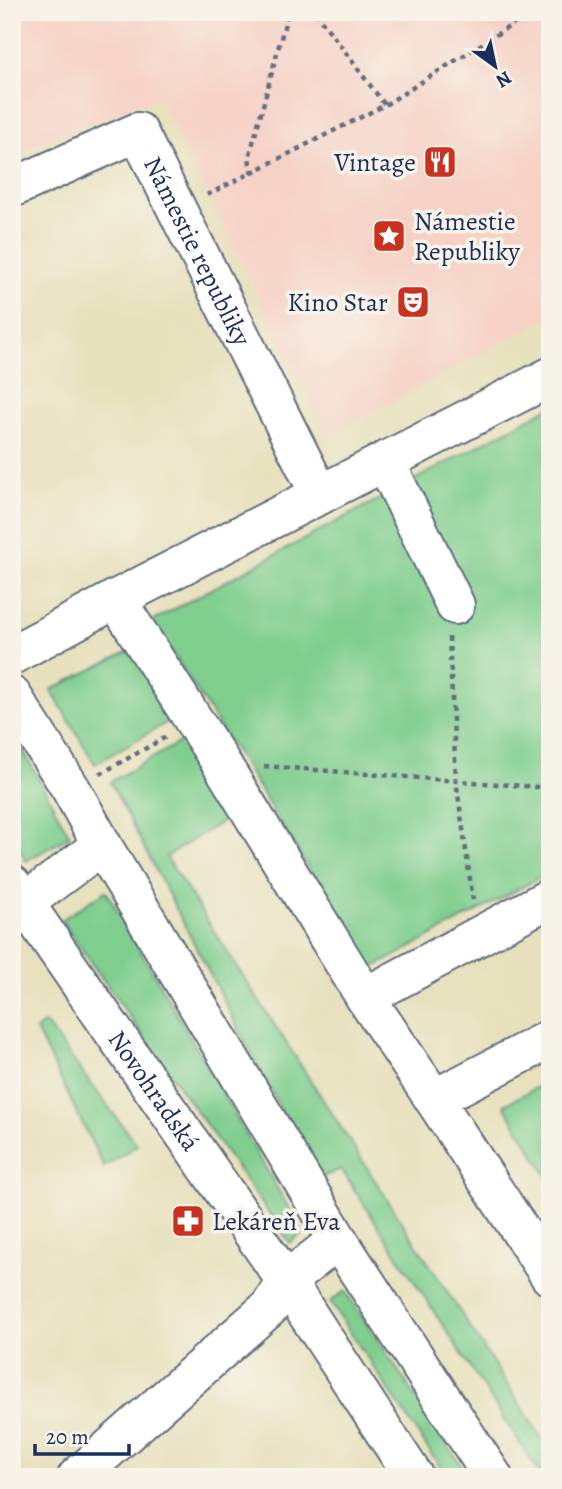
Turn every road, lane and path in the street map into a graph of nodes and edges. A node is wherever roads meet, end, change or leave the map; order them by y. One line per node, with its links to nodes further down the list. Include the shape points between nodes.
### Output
1 (288, 12): 6 (path, via 249,158)
2 (315, 12): 5 (path)
3 (544, 12): 4 (path)
4 (530, 15): 5 (path)
5 (385, 105): 6 (path)
6 (252, 174): 8 (path)
7 (12, 188): 11 (street, Námestie republiky, via 138,132)
8 (203, 197)
9 (550, 377): 10 (street)
10 (385, 461): 11 (street); 13 (street)
11 (320, 495): 12 (street)
12 (116, 599): 14 (street); 16 (street)
13 (455, 605): 18 (path, via 448,627)
14 (12, 655)
15 (12, 696): 20 (street)
16 (194, 722): 17 (street); 20 (path)
17 (221, 763): 18 (path); 25 (street)
18 (456, 780): 19 (path); 24 (path)
19 (550, 788)
20 (71, 789): 21 (street)
21 (102, 845): 23 (street, Novohradská); 28 (street)
22 (550, 898): 24 (street)
23 (16, 900): 30 (street, Novohradská)
24 (479, 936): 25 (street)
25 (365, 997): 27 (street)
26 (550, 1039): 27 (street)
27 (434, 1099): 29 (street)
28 (338, 1240): 30 (street); 33 (street)
29 (550, 1276)
30 (286, 1280): 31 (street, via 270,1307); 32 (street, Novohradská)
31 (77, 1477)
32 (414, 1477)
33 (493, 1477)

